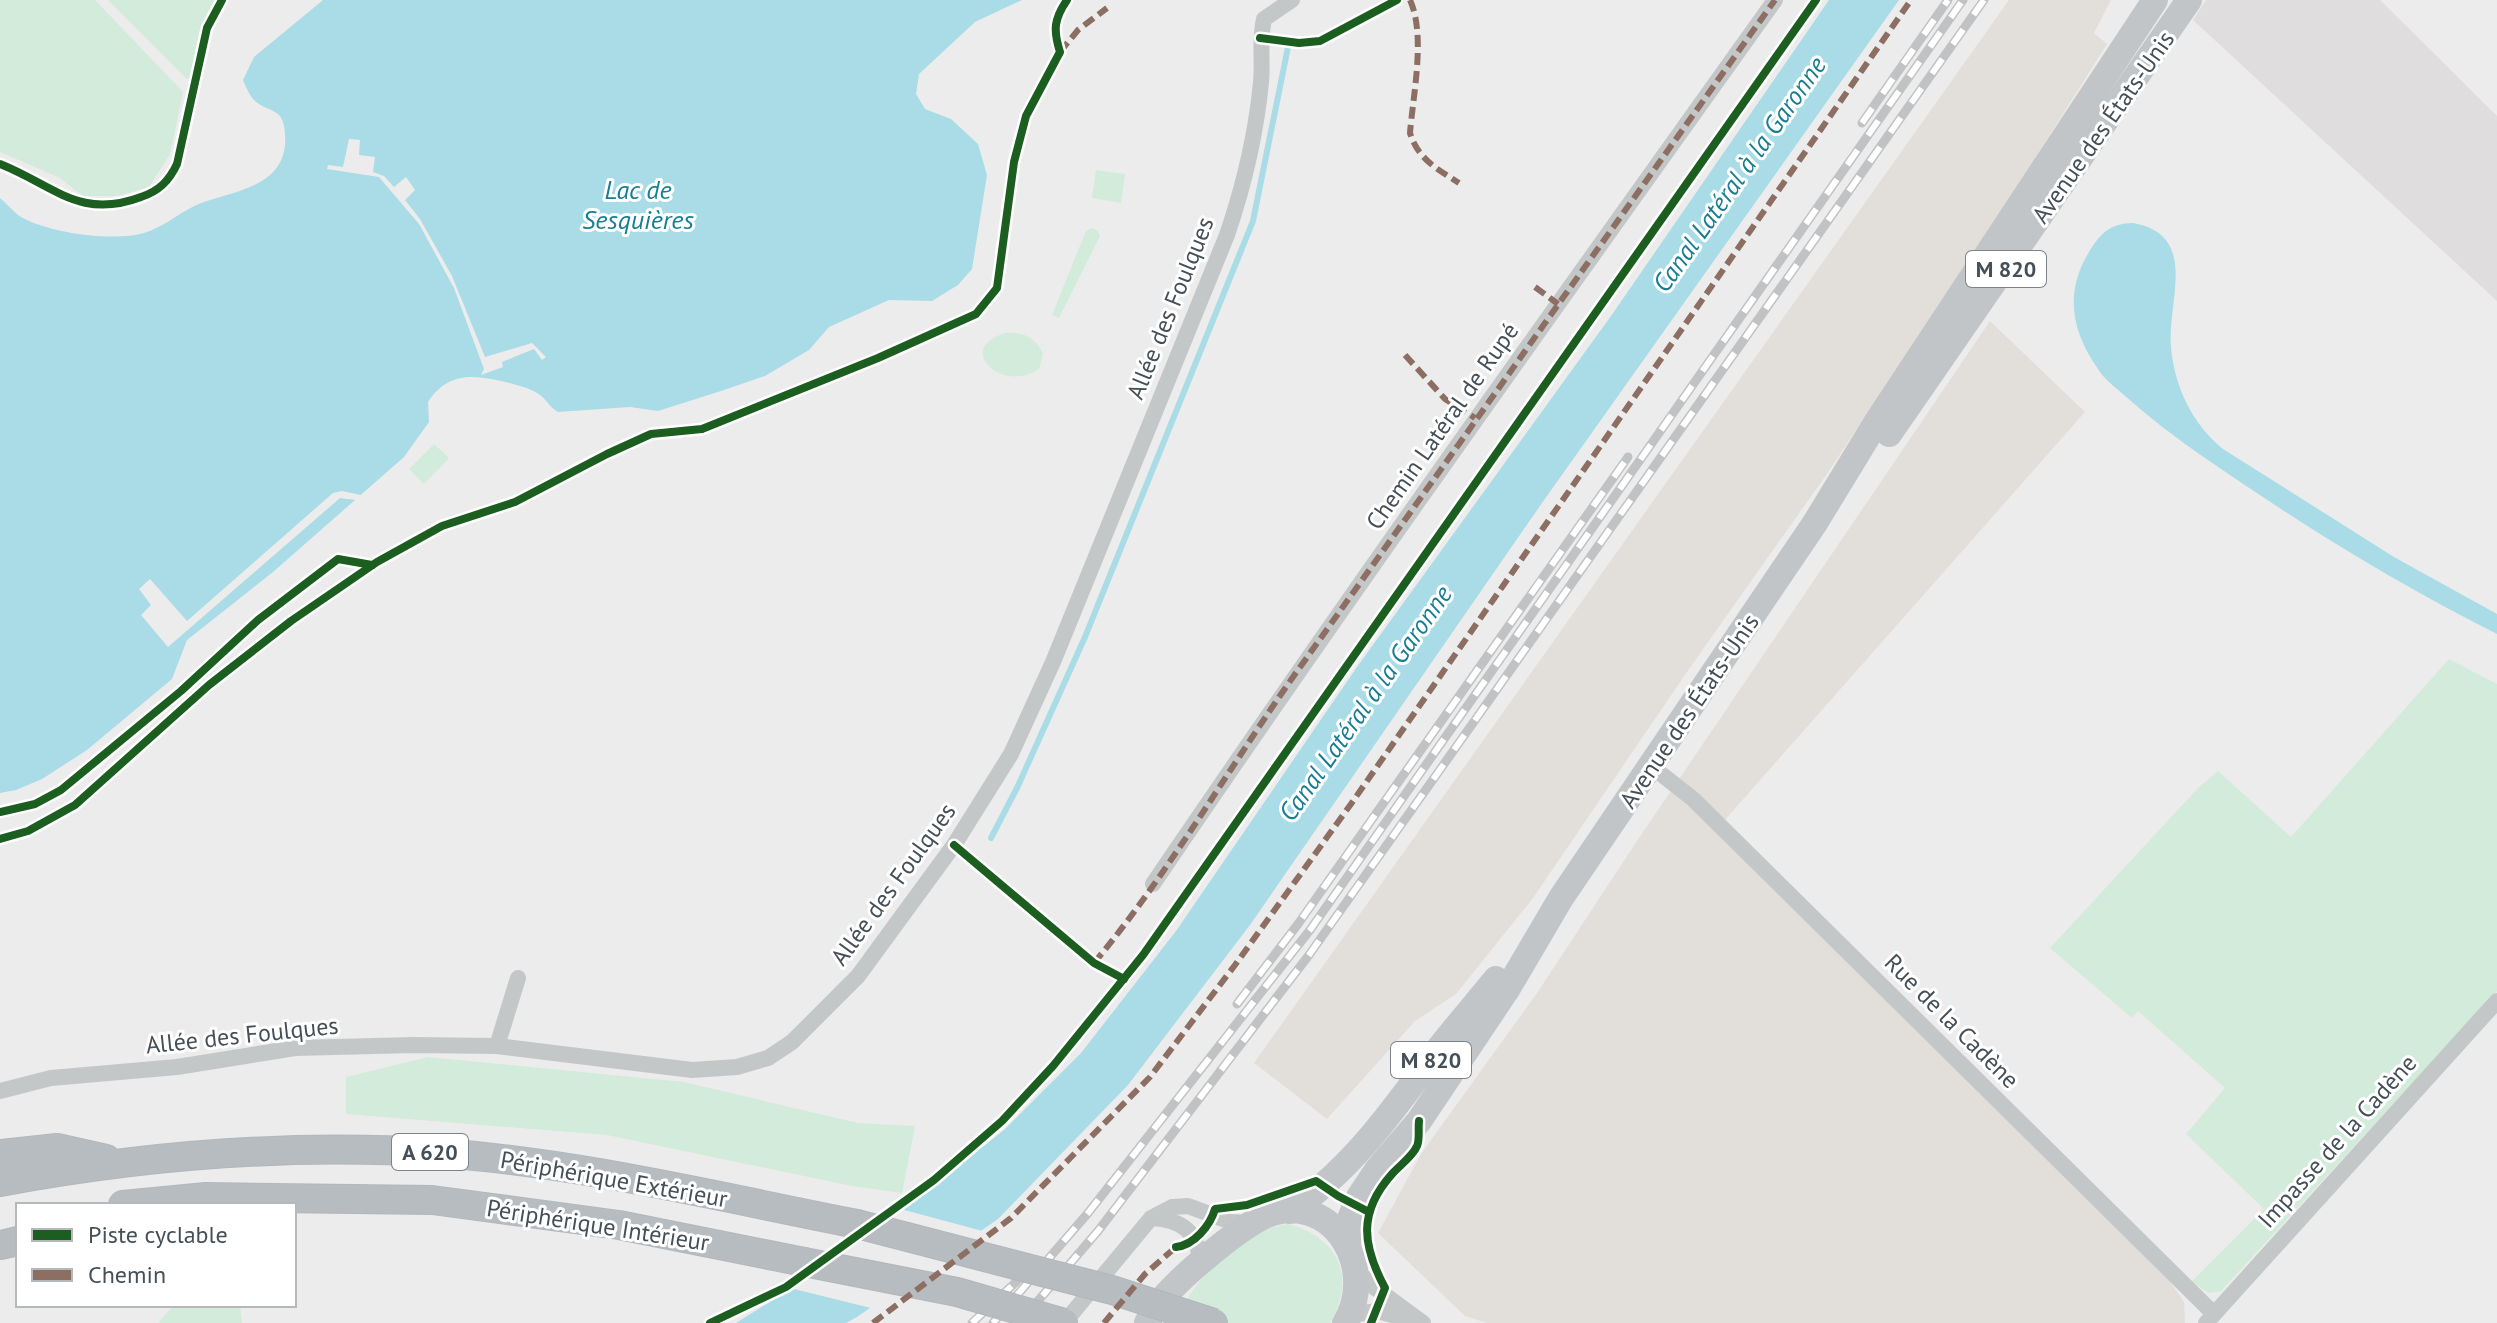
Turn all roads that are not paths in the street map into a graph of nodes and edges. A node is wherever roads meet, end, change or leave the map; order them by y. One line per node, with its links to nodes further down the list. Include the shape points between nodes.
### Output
1 (1292, 0): 11 (street, Allée des Foulques, via 1264,19 1256,122 1243,188 1036,702 1011,754 954,845 858,976 792,1042 768,1058 737,1067 692,1070)
2 (1775, 0): 7 (street, Chemin Latéral de Rupé, via 1475,418)
3 (2149, 4): 4 (street, via 2163,18); 5 (main road, Avenue des États-Unis / M 820)
4 (2184, 6): 5 (main road, Avenue des États-Unis / M 820, via 1890,433)
5 (1815, 523): 6 (main road, Avenue des États-Unis / M 820)
6 (1651, 766): 8 (main road, Avenue des États-Unis / M 820); 24 (street, Rue de la Cadène, via 1693,799)
7 (1153, 884)
8 (1561, 898): 18 (main road, Avenue des États-Unis / M 820, via 1381,1127); 21 (main road, Avenue des États-Unis / M 820, via 1419,1121 1359,1197 1349,1221)
9 (518, 978): 11 (street)
10 (2497, 1001): 24 (street, Impasse de la Cadène)
11 (497, 1046): 12 (street, Allée des Foulques, via 295,1048 177,1067 51,1078)
12 (0, 1091)
13 (0, 1154): 14 (highway, via 57,1148)
14 (118, 1162): 15 (highway, Périphérique Extérieur / A 620); 27 (highway, Périphérique Extérieur / A 620, bridge, via 270,1149 442,1153 521,1162 857,1224 1112,1290)
15 (0, 1182)
16 (195, 1201): 17 (highway, Périphérique Intérieur / A 620); 25 (highway, Périphérique Intérieur / A 620, bridge, via 432,1200 619,1225 957,1292)
17 (159, 1203)
18 (1290, 1211): 20 (main road); 21 (main road, via 1327,1221)
19 (1151, 1218): 20 (street, via 1188,1206 1231,1222); 22 (street, via 1182,1224 1195,1238); 25 (street)
20 (1253, 1223): 22 (main road)
21 (1352, 1258): 23 (main road, Avenue des États-Unis, via 1358,1282); 28 (street, via 1374,1287)
22 (1201, 1262): 26 (main road, via 1159,1303)
23 (1348, 1319): 28 (street, via 1377,1311)
24 (2210, 1319)
25 (1064, 1323)
26 (1147, 1323)
27 (1214, 1323)
28 (1421, 1323)

